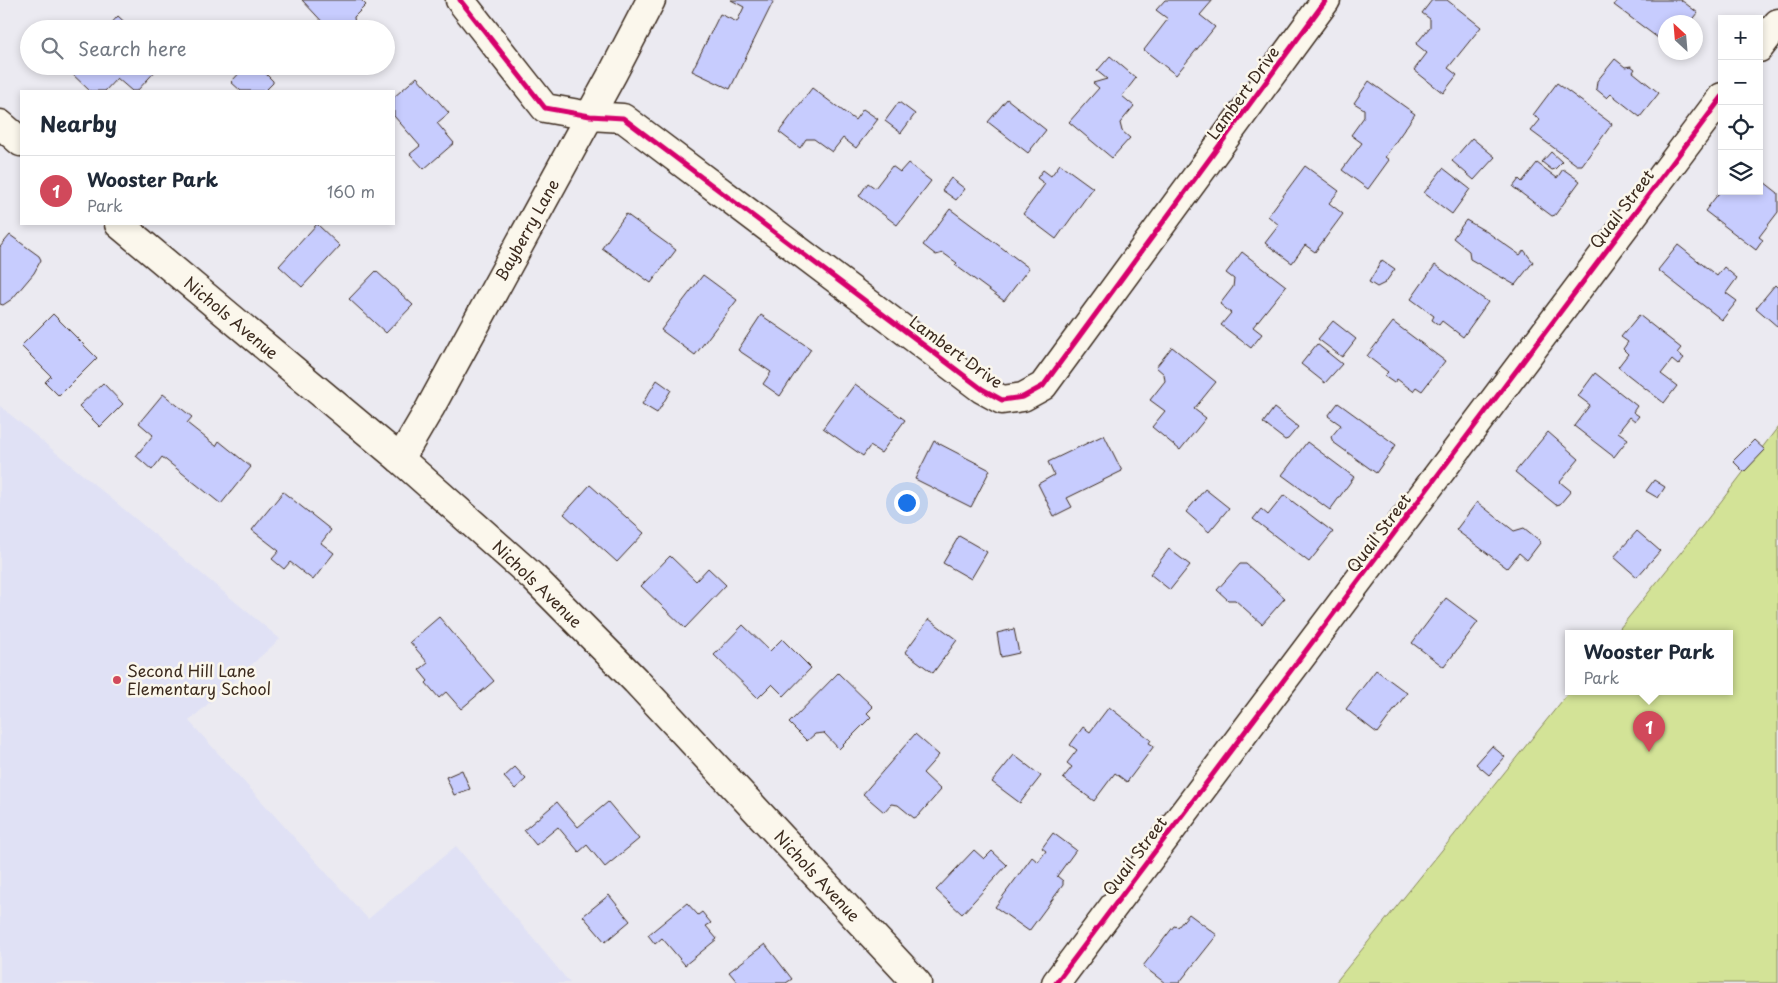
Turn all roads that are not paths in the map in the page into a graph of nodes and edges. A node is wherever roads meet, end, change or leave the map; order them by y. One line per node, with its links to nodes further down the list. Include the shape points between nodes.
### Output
1 (460, 0): 7 (street, Lambert Drive, via 545,108)
2 (651, 0): 7 (street, Bayberry Lane)
3 (1326, 0): 7 (street, Lambert Drive, via 1043,386 1023,397 1002,400 982,389 623,118)
4 (1778, 23): 5 (street)
5 (1763, 43)
6 (1718, 103): 13 (street, Quail Street)
7 (590, 116): 11 (street, Bayberry Lane)
8 (0, 124): 9 (street)
9 (20, 141)
10 (120, 225): 11 (street, Nichols Avenue)
11 (400, 459): 12 (street, Nichols Avenue, via 534,578 630,674)
12 (917, 983)
13 (1056, 983)

